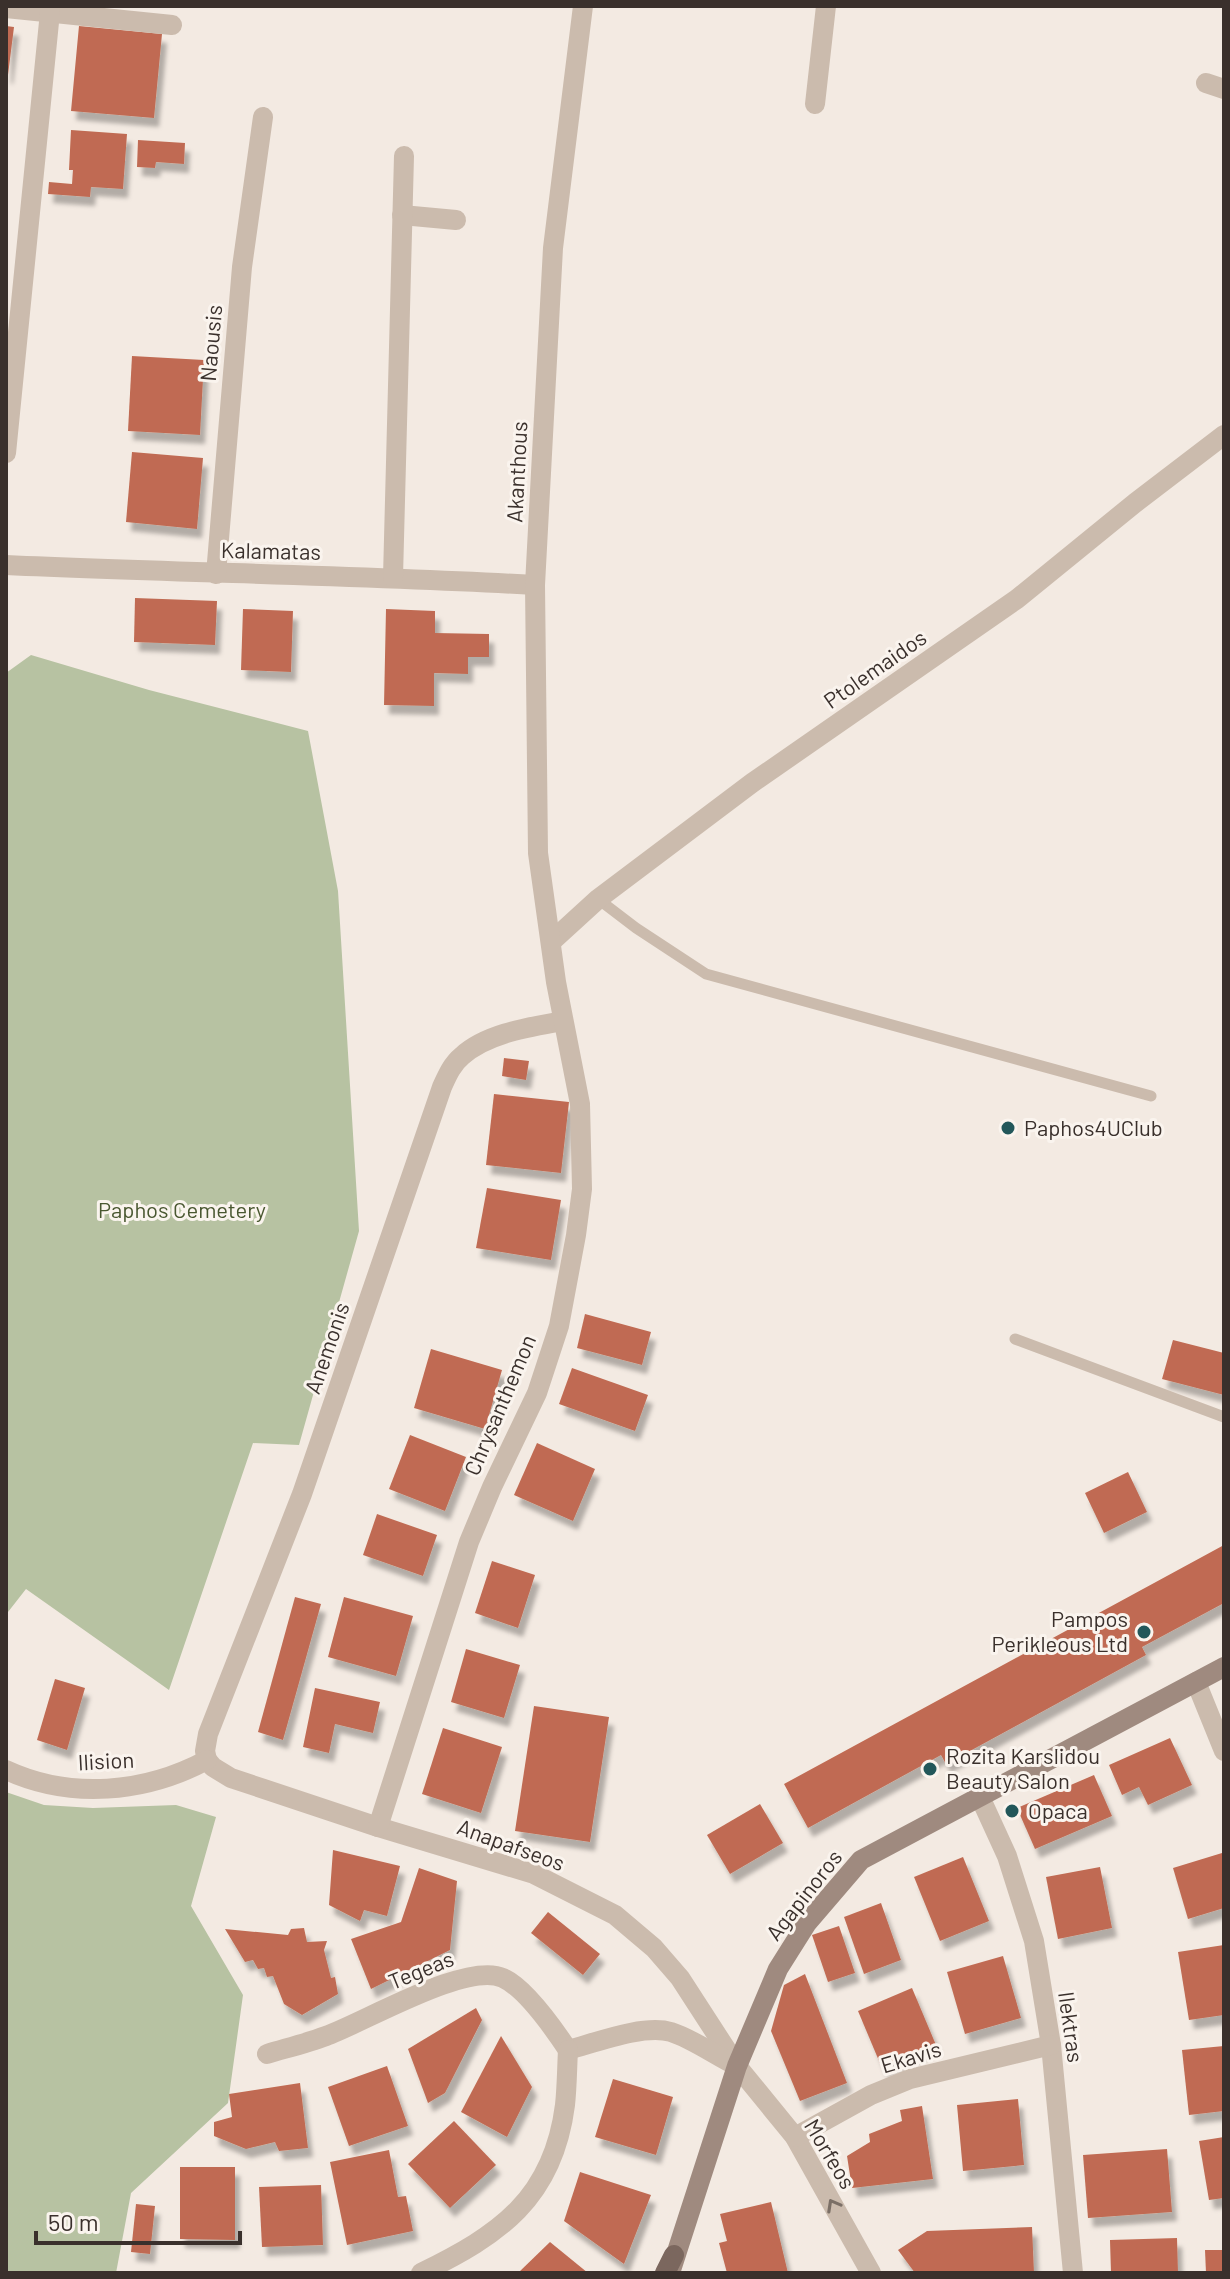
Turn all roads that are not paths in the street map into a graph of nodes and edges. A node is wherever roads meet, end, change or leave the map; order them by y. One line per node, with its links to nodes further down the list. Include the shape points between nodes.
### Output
1 (583, 6): 16 (street, Akanthous, via 553,248)
2 (826, 6): 6 (street)
3 (6, 8): 4 (street)
4 (50, 12): 5 (street); 12 (street)
5 (172, 25)
6 (815, 104)
7 (263, 117): 14 (street, Naousis, via 242,267)
8 (404, 156): 9 (street)
9 (402, 215): 10 (street); 15 (street)
10 (456, 220)
11 (1224, 435): 17 (street, Ptolemaidos, via 1017,599 752,783)
12 (6, 453)
13 (6, 565): 14 (street, Kalamatas)
14 (216, 574): 15 (street, Kalamatas)
15 (393, 577): 16 (street, Kalamatas)
16 (535, 585): 18 (street, Akanthous, via 538,853)
17 (598, 899): 18 (street, Ptolemaidos); 20 (lane, via 706,974)
18 (552, 941): 19 (street, Chrysanthemon)
19 (563, 1021): 26 (street, Anemonis, via 473,1048 461,1056 442,1087 302,1494 208,1734); 29 (street, Chrysanthemon, via 580,1104 582,1189 559,1326 537,1393 469,1542)
20 (1151, 1096)
21 (1015, 1339): 22 (lane)
22 (1224, 1417)
23 (1224, 1667): 24 (main road, Agapinoros)
24 (1196, 1682): 25 (street); 28 (main road, Agapinoros)
25 (1224, 1751)
26 (207, 1760): 27 (street, Ilision, via 160,1781 107,1788 52,1785); 29 (street, Anapafseos, via 231,1778)
27 (6, 1770)
28 (980, 1797): 30 (street, Ilektras, via 1007,1856 1034,1941); 33 (main road, Agapinoros, via 861,1860 831,1892 778,1969)
29 (378, 1827): 33 (street, Anapafseos, via 534,1874 615,1915 680,1978)
30 (1051, 2045): 34 (street, Ekavis, via 910,2079); 38 (street, Ilektras)
31 (568, 2050): 32 (street, Tegeas, via 546,2017 504,1978 485,1973 445,1984 327,2036); 33 (street, via 641,2031 671,2032); 36 (street, via 565,2106 554,2150 532,2196 467,2250)
32 (267, 2054)
33 (737, 2066): 34 (street, Morfeos); 35 (main road, Agapinoros)
34 (795, 2137): 37 (street, Morfeos, one-way to 34)
35 (670, 2267)
36 (421, 2273)
37 (871, 2273)
38 (1073, 2273)

